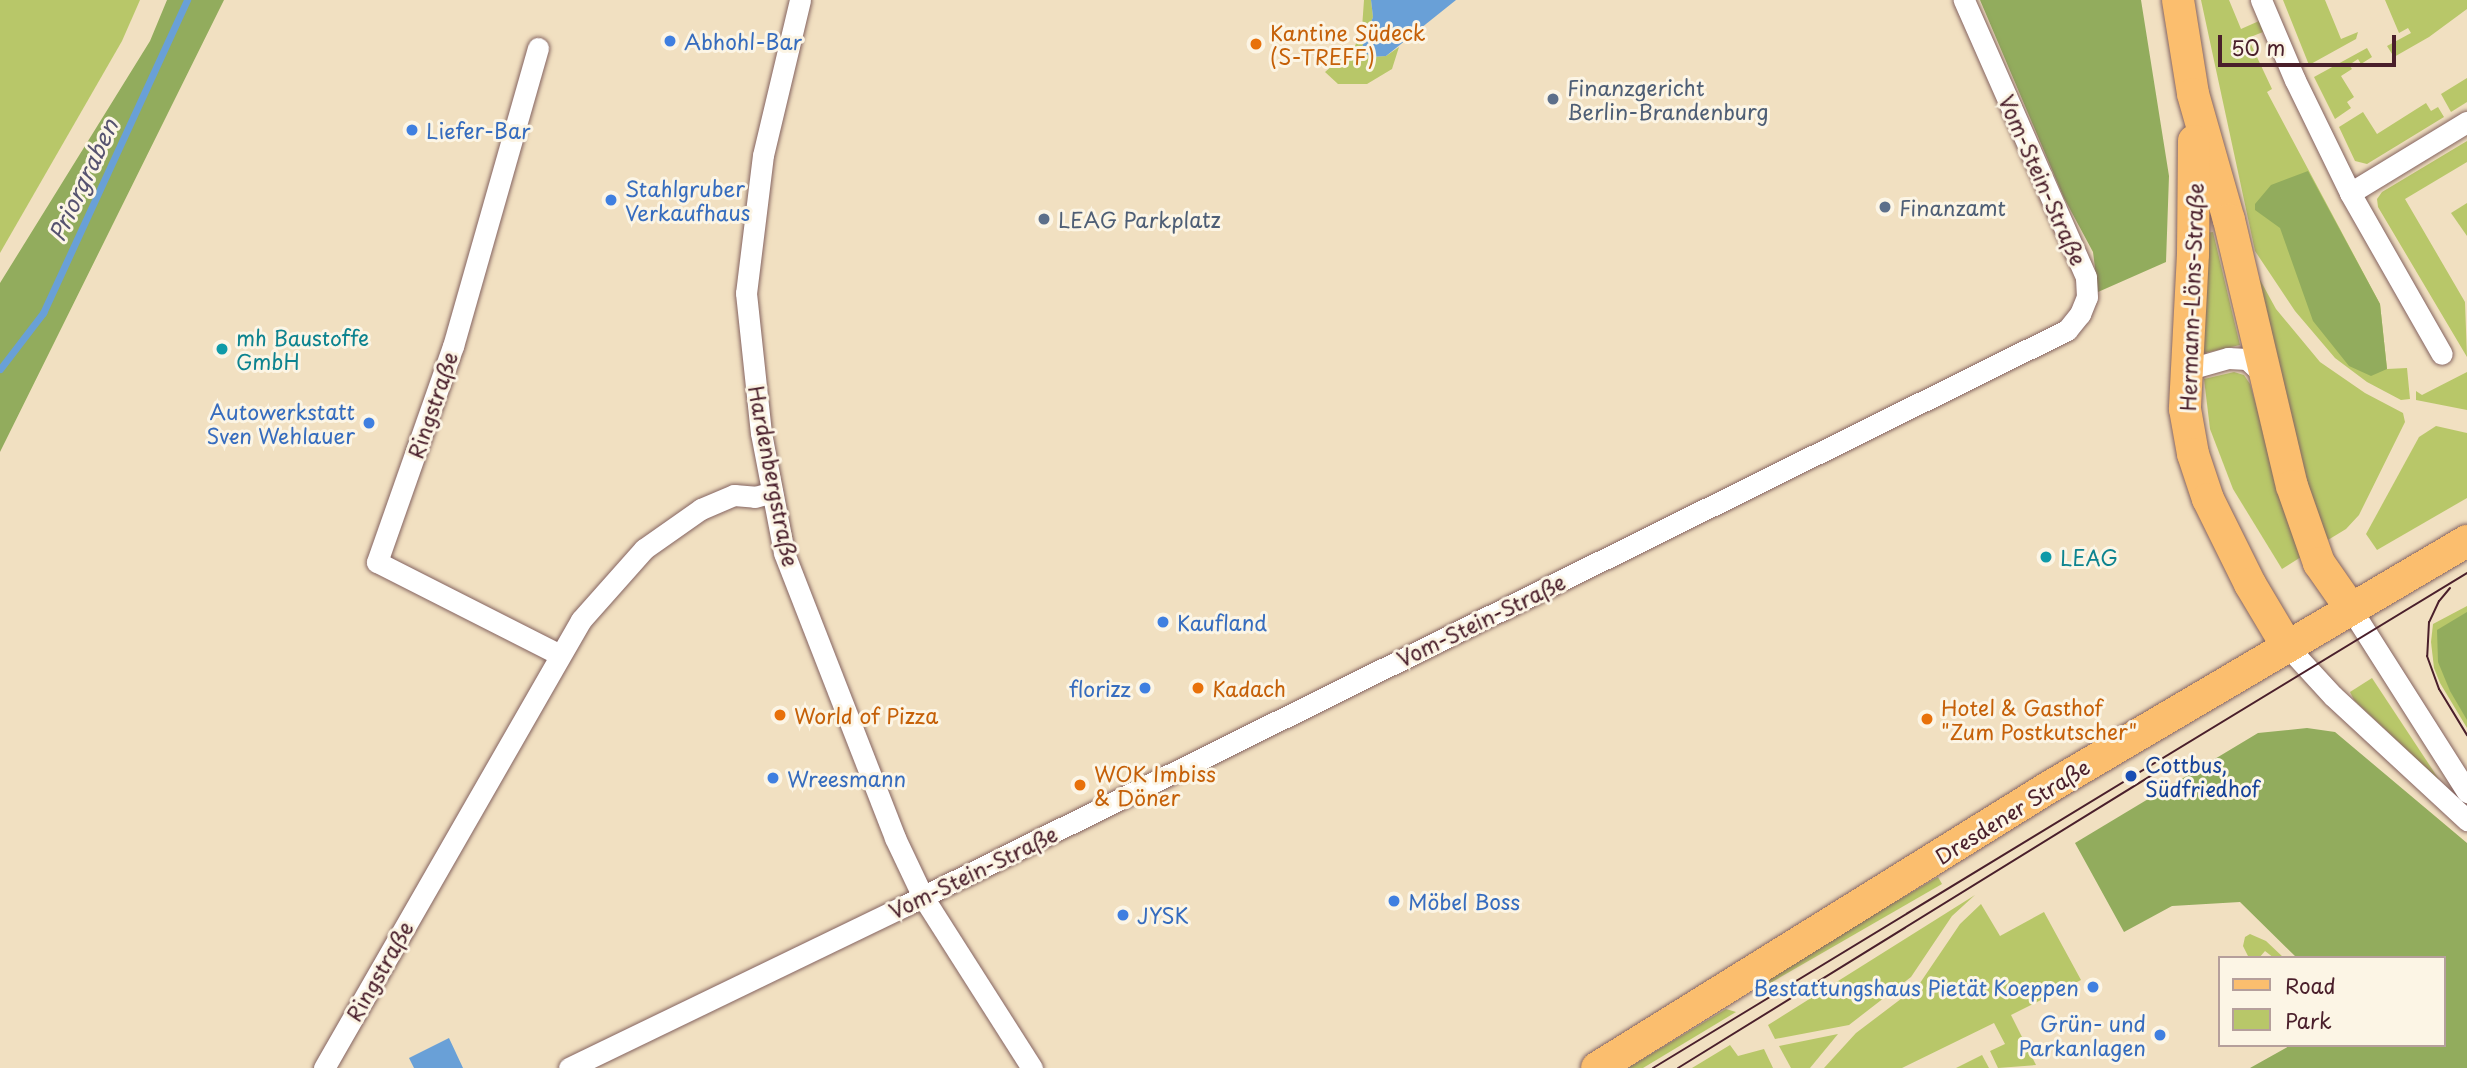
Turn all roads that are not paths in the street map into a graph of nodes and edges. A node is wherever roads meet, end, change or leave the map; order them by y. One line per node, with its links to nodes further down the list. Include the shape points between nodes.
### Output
1 (800, 0): 12 (street, Hardenbergstraße, via 763,155 746,293)
2 (1964, 0): 19 (street, Vom-Stein-Straße, via 2086,276 2087,297 2067,330)
3 (2178, 0): 6 (main road, Hermann-Löns-Straße)
4 (2261, 0): 8 (street, via 2294,80)
5 (538, 48): 16 (street, Ringstraße, via 453,346 377,562)
6 (2193, 94): 10 (main road, Hermann-Löns-Straße, via 2195,184); 11 (main road, Hermann-Löns-Straße, via 2229,220)
7 (2467, 122): 8 (street)
8 (2350, 193): 9 (street)
9 (2442, 354)
10 (2186, 370): 11 (street, via 2228,358 2247,359); 15 (main road, Hermann-Löns-Straße, via 2185,409 2208,499 2258,601)
11 (2263, 374): 14 (main road, Hermann-Löns-Straße, via 2292,486 2319,563)
12 (770, 481): 16 (street, Ringstraße, via 755,497 734,495 701,509 644,549 581,620); 19 (street, Hardenbergstraße, via 784,553 895,838)
13 (2467, 541): 14 (main road, Dresdener Straße)
14 (2351, 609): 15 (main road, Dresdener Straße); 17 (street, Hermann-Löns-Straße)
15 (2287, 646): 18 (street, Hermann-Löns-Straße, via 2333,696); 23 (main road, Dresdener Straße, via 2051,786)
16 (560, 655): 20 (street, Ringstraße)
17 (2467, 792)
18 (2467, 820)
19 (923, 897): 21 (street, Vom-Stein-Straße); 22 (street, Hardenbergstraße)
20 (324, 1068)
21 (569, 1068)
22 (1032, 1068)
23 (1597, 1068)

